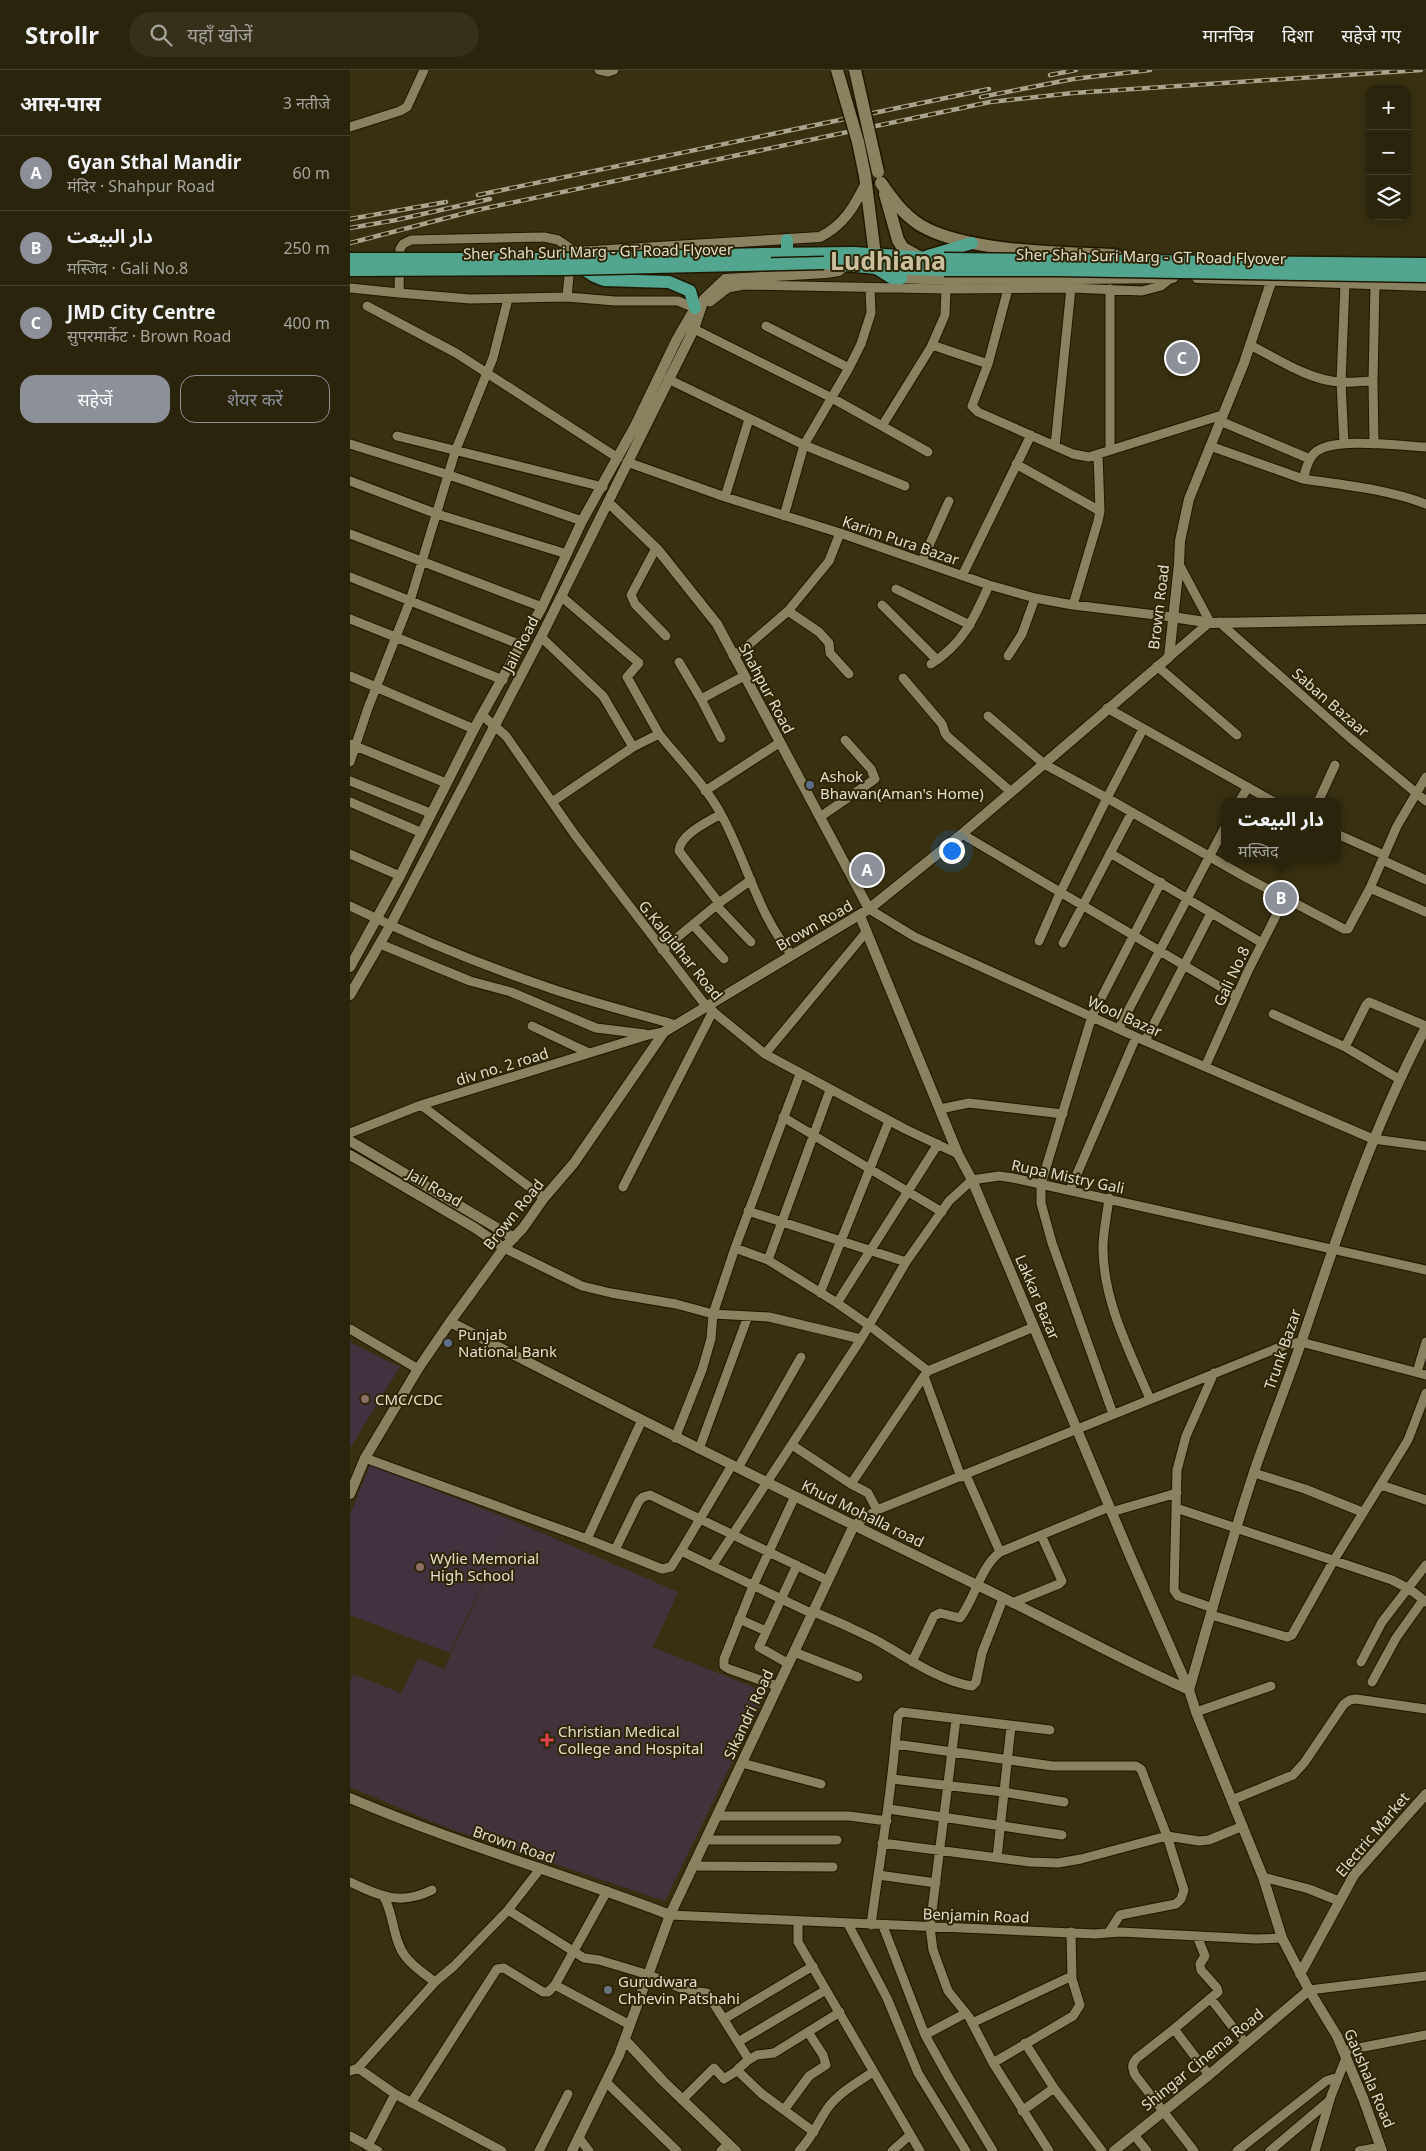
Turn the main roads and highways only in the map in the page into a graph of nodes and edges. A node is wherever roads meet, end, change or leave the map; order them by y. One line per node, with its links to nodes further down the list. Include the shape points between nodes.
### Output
1 (837, 70): 5 (main road, bridge, via 858,142)
2 (855, 70): 3 (main road, bridge)
3 (881, 184): 4 (main road, via 896,204 919,224); 6 (main road); 8 (main road, via 898,240 903,248)
4 (972, 243): 7 (main road, via 1089,254); 8 (main road)
5 (875, 255): 6 (main road, Sher Shah Suri Marg - GT Road Flyover); 9 (main road, Sher Shah Suri Marg - GT Road Flyover, bridge, via 787,247 568,259); 12 (main road)
6 (894, 256): 8 (main road, Sher Shah Suri Marg - GT Road Flyover)
7 (1164, 256)
8 (921, 258): 10 (main road, Sher Shah Suri Marg - GT Road Flyover, bridge)
9 (350, 259)
10 (1426, 264)
11 (583, 268): 12 (main road, Sher Shah Suri Marg - GT Road Flyover, bridge, via 816,263); 13 (main road, Sher Shah Suri Marg - GT Road Flyover, bridge); 16 (main road, via 604,280 680,285 690,291)
12 (876, 268): 14 (main road, Sher Shah Suri Marg - GT Road Flyover, bridge); 15 (main road, via 892,278)
13 (350, 270)
14 (1426, 276)
15 (901, 278)
16 (697, 302)

